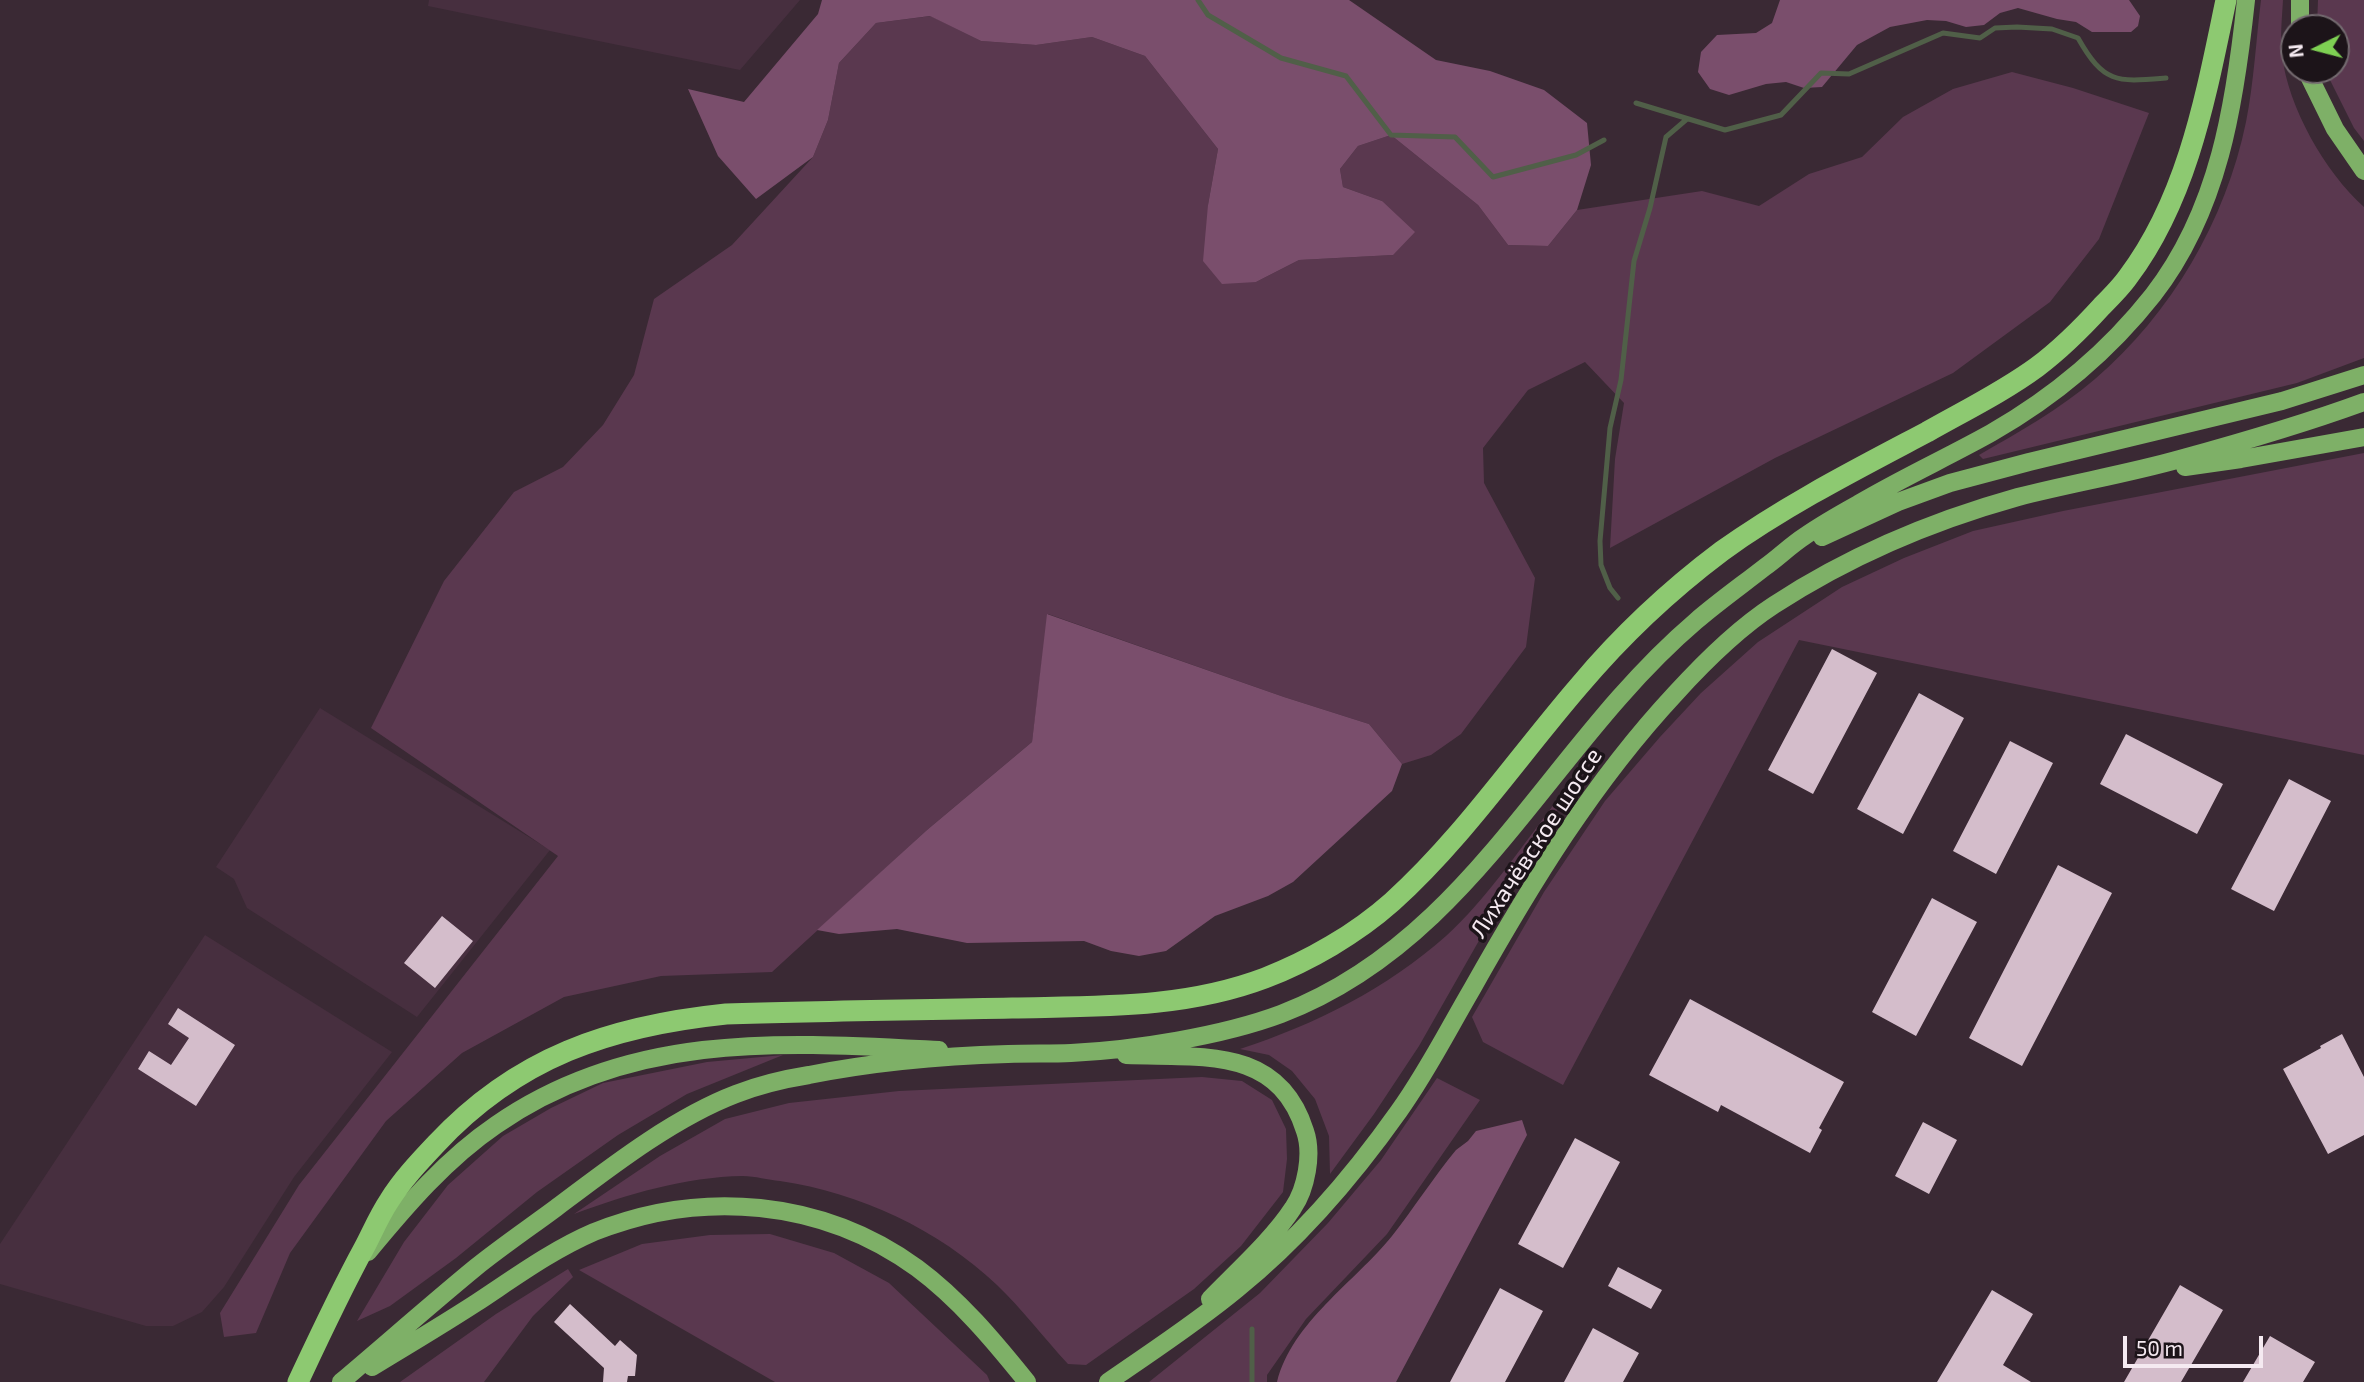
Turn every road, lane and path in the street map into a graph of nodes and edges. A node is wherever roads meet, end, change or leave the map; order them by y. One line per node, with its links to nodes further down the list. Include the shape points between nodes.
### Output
1 (2225, 0): 12 (highway, via 2205,102 2177,187 2128,278 2084,326 2035,368 1985,400 1825,486 1721,552 1622,637 1415,880 1350,933 1266,978 1174,1001 1095,1008 726,1014 652,1024 591,1042 528,1069 483,1099 449,1130 389,1201)
2 (2246, 0): 9 (main road, via 2225,141 2208,196 2160,287 2126,328 2052,394 1993,432 1813,531)
3 (2313, 84): 4 (main road)
4 (2364, 171)
5 (2364, 375): 9 (main road, via 2282,401 1950,483 1842,527)
6 (2364, 402): 8 (main road)
7 (2364, 437): 8 (main road)
8 (2113, 476): 13 (main road, Лихачёвское шоссе, via 2020,497 1882,545 1772,606 1727,642 1646,725 1590,796 1471,989 1443,1044 1357,1167 1270,1261)
9 (1765, 568): 10 (main road, via 1649,663 1465,883 1389,954 1360,974 1279,1014 1179,1040)
10 (1075, 1053): 11 (main road); 13 (main road, via 1233,1061 1267,1075 1299,1112 1308,1158 1294,1207)
11 (1005, 1054): 12 (main road, via 780,1044 689,1051 608,1069 533,1102 495,1125 423,1188); 16 (main road, via 811,1074 732,1095 596,1178 477,1266)
12 (351, 1273): 15 (highway)
13 (1182, 1330): 18 (main road, Лихачёвское шоссе)
14 (1026, 1380): 17 (main road, via 955,1301 879,1243 849,1228 783,1210 699,1206 661,1212 593,1233 550,1255)
15 (298, 1382)
16 (341, 1382)
17 (348, 1382)
18 (1108, 1382)

